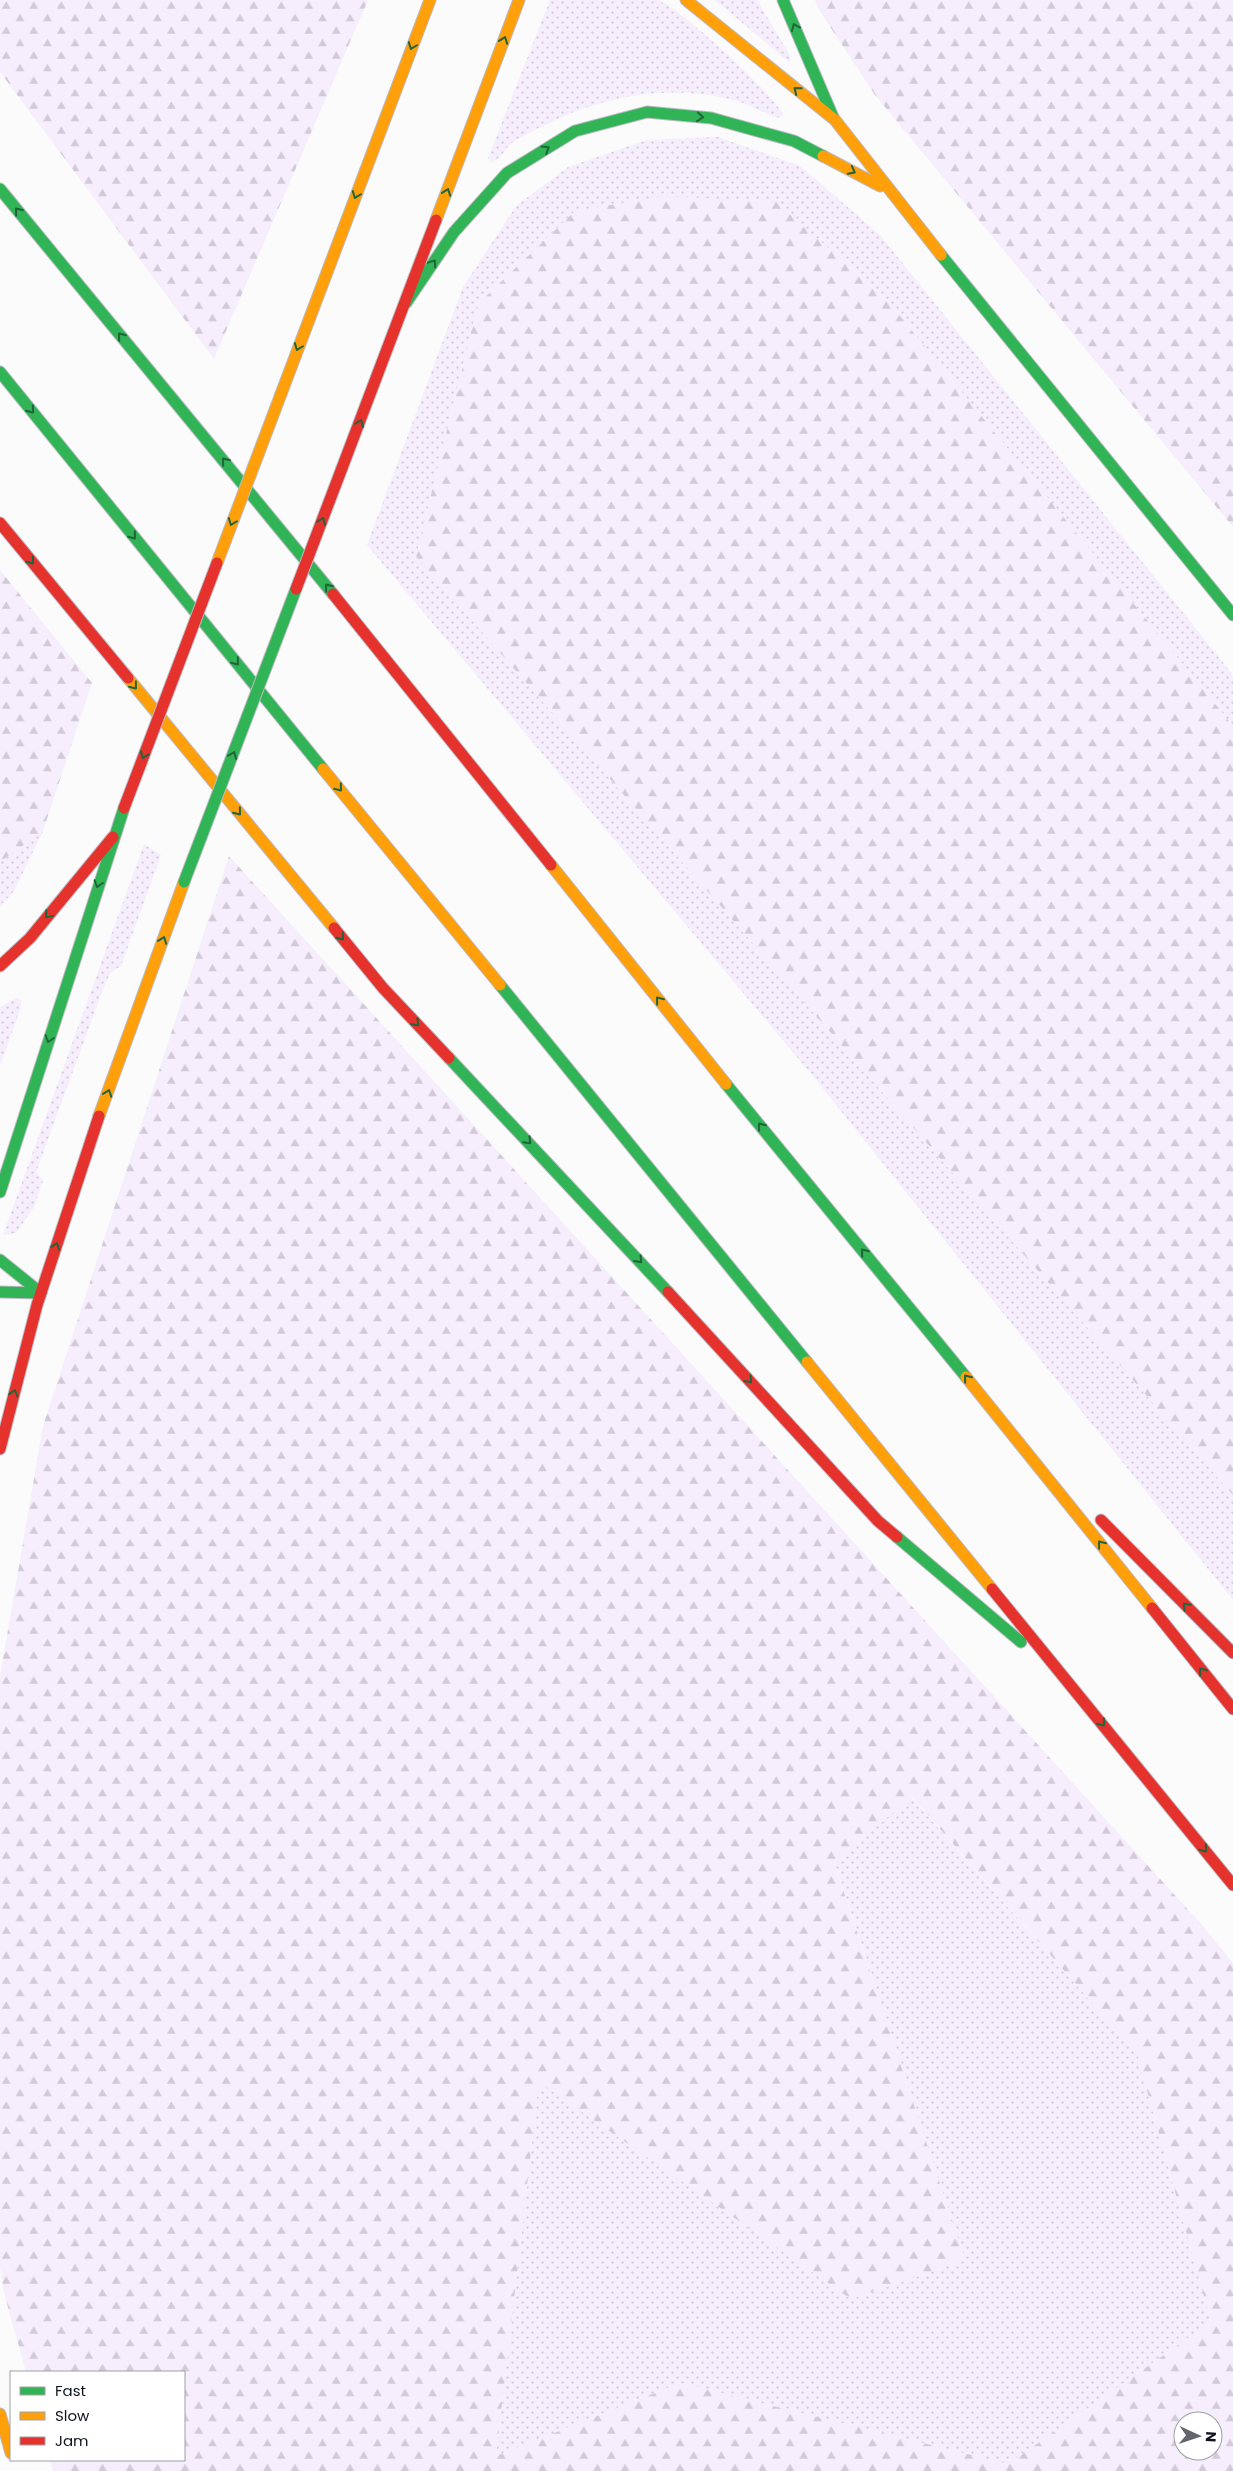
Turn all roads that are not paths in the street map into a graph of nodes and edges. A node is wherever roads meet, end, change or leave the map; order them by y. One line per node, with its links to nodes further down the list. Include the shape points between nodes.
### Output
1 (430, 0): 12 (main road, one-way to 12, bridge)
2 (518, 0): 8 (main road, one-way to 2)
3 (686, 0): 5 (main road, one-way to 3)
4 (783, 0): 5 (main road, one-way to 4)
5 (834, 120): 7 (main road)
6 (0, 189): 18 (main road, one-way to 6, via 685,1033 353,617)
7 (888, 190): 8 (main road, one-way to 7, via 454,232 507,173 575,131 647,112 711,118 794,142); 11 (main road)
8 (406, 304): 17 (main road, one-way to 8, bridge, via 85,1156 184,882)
9 (0, 372): 23 (main road, one-way to 23)
10 (0, 523): 23 (main road, one-way to 23, via 383,988 878,1521)
11 (1233, 614)
12 (113, 837): 13 (main road, one-way to 13, via 30,938); 14 (main road, one-way to 14)
13 (0, 966)
14 (0, 1192)
15 (0, 1260): 17 (main road)
16 (0, 1292): 17 (main road)
17 (41, 1293): 19 (main road, one-way to 17)
18 (998, 1416): 20 (main road); 24 (main road, one-way to 18)
19 (0, 1449)
20 (1074, 1492)
21 (1095, 1514): 22 (main road, one-way to 21)
22 (1233, 1653)
23 (1072, 1685): 25 (main road, one-way to 25)
24 (1233, 1709)
25 (1233, 1885)
26 (0, 2414): 27 (main road)
27 (10, 2449)

